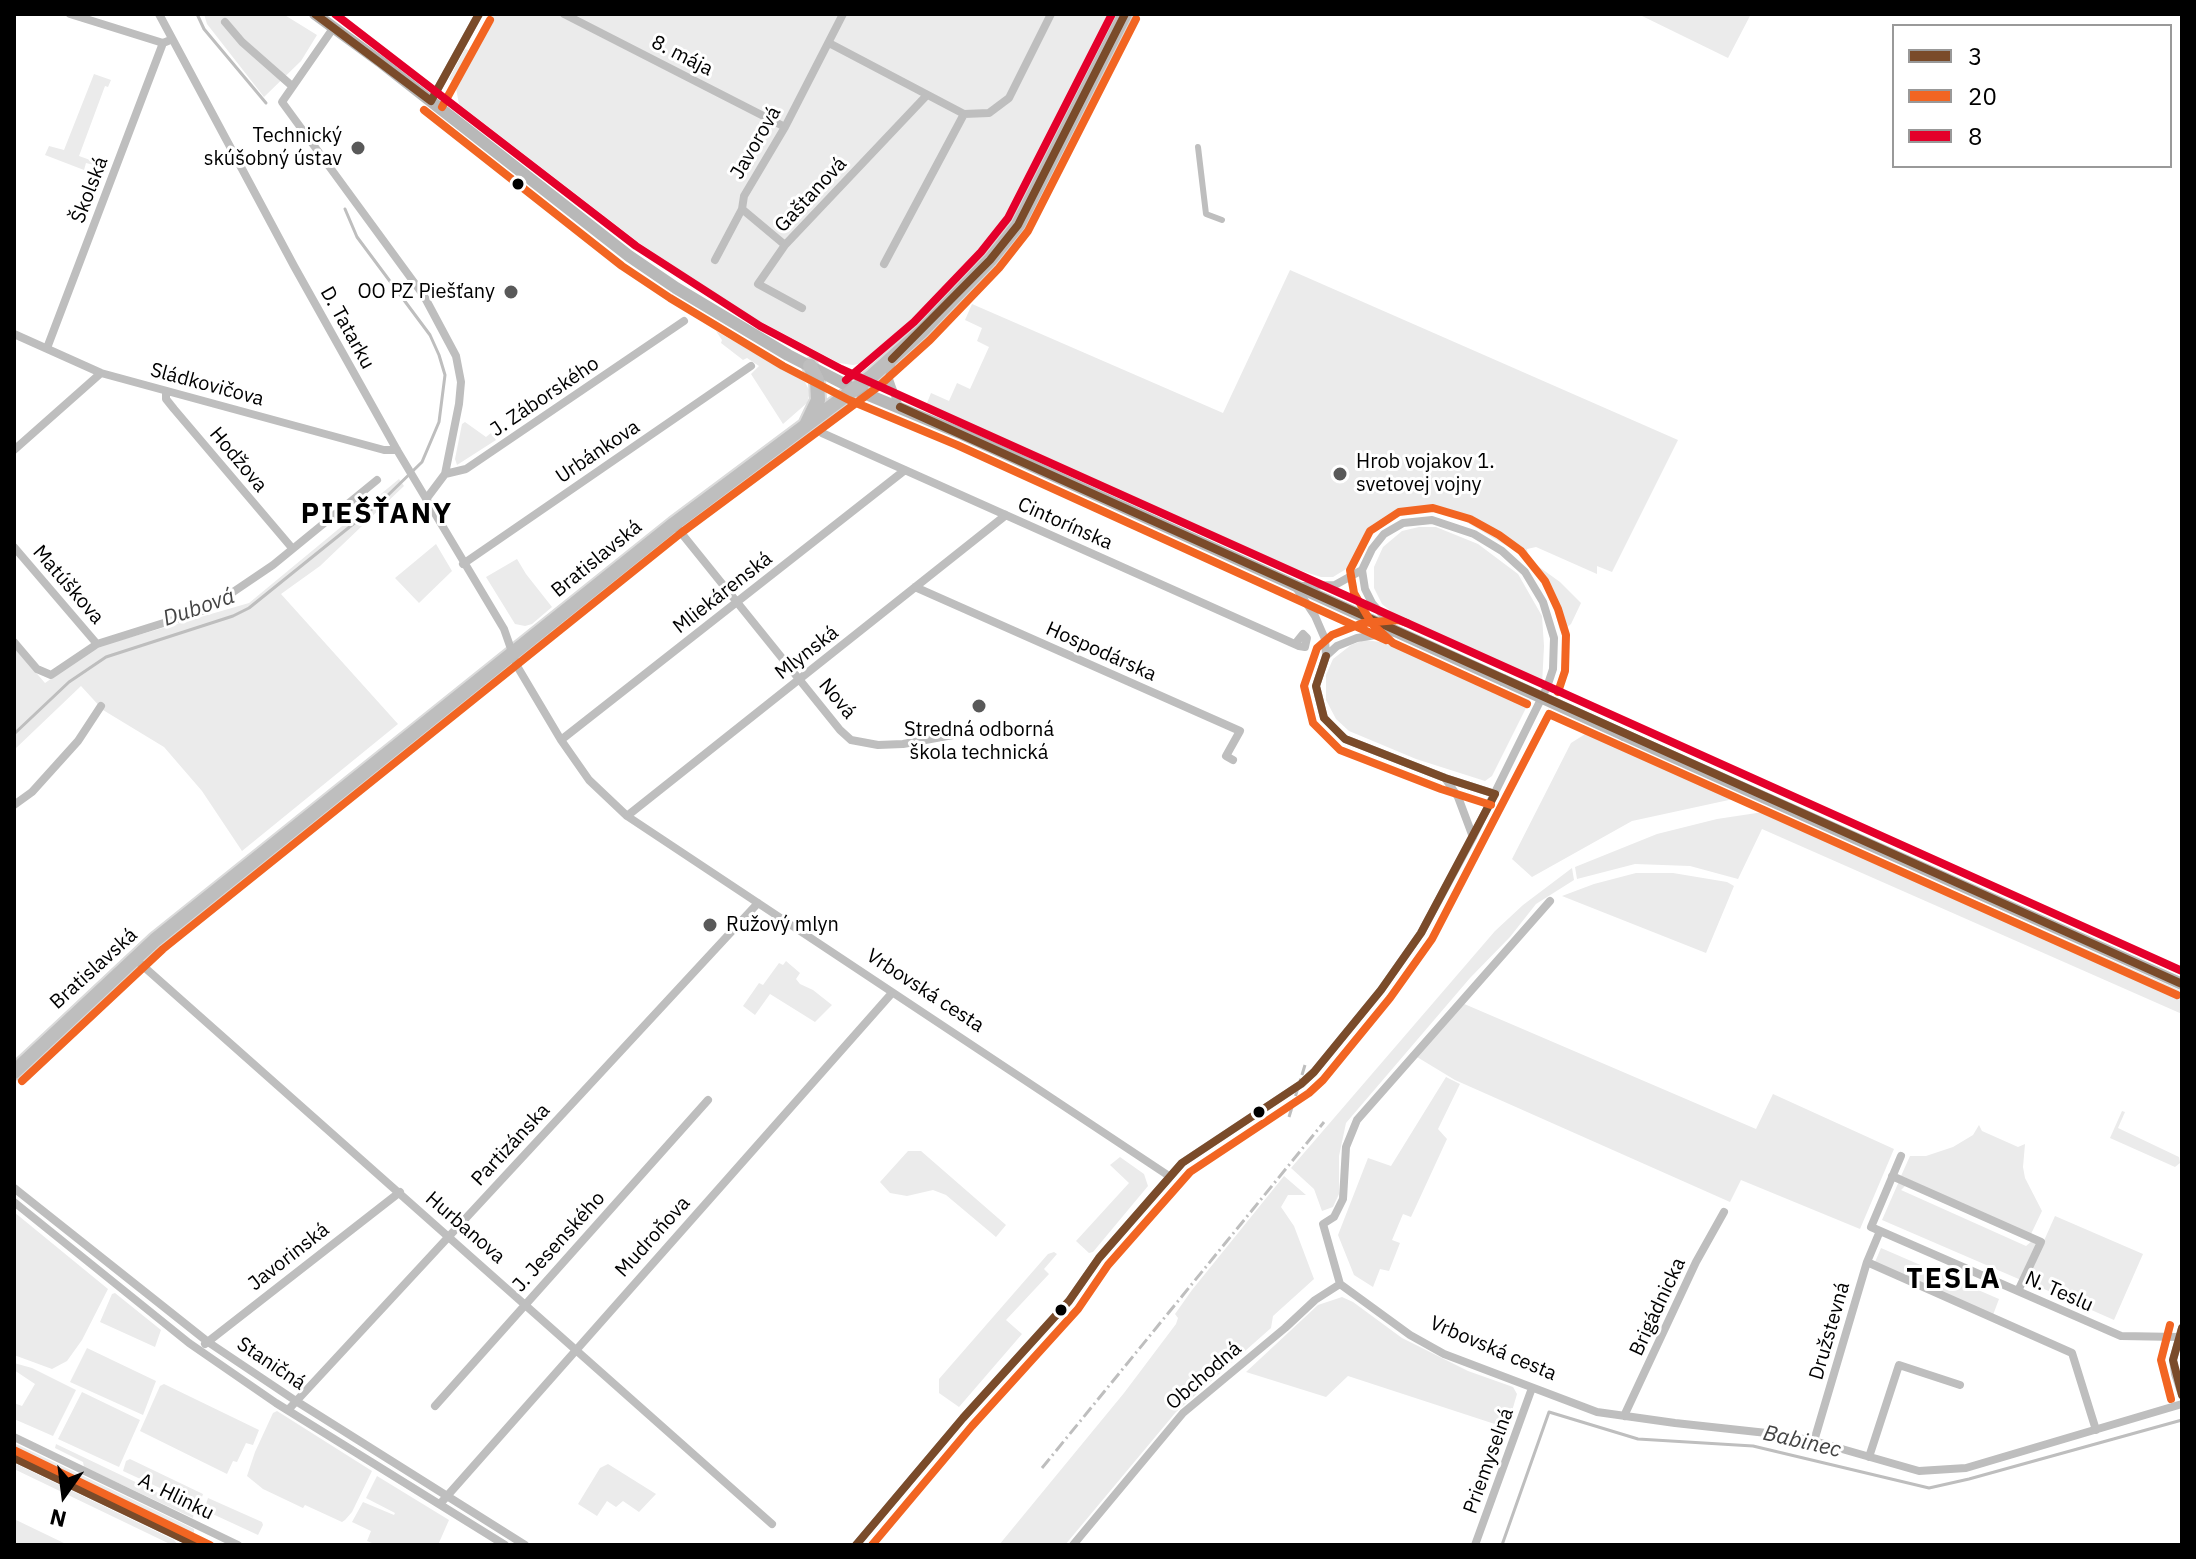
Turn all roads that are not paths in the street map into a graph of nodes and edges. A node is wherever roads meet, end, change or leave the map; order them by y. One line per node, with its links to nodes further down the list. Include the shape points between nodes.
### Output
1 (70, 14): 11 (street)
2 (159, 14): 11 (street, D. Tatarku)
3 (315, 14): 10 (main road)
4 (479, 14): 15 (street)
5 (564, 14): 17 (street, 8. mája)
6 (843, 14): 12 (street, Javorová)
7 (1051, 14): 16 (street, via 1009,98 989,113)
8 (1125, 14): 28 (main road, Bratislavská, via 1018,225)
9 (225, 22): 13 (street)
10 (334, 27): 13 (street); 15 (main road)
11 (167, 41): 27 (street, Školská); 38 (street, D. Tatarku)
12 (829, 43): 14 (street); 17 (street, Javorová)
13 (292, 86): 40 (street, via 282,102 424,296 456,356 459,404)
14 (927, 95): 16 (street); 21 (street, Gaštanová)
15 (431, 101): 30 (main road, via 629,256)
16 (964, 114): 23 (street)
17 (785, 127): 19 (street, Javorová, via 744,196)
18 (1198, 147): 20 (street, via 1206,214)
19 (742, 209): 21 (street); 22 (street, Javorová)
20 (1222, 220)
21 (785, 245): 24 (street, Gaštanová, via 758,284)
22 (715, 260)
23 (884, 264)
24 (802, 308)
25 (684, 321): 40 (street, J. Záborského, via 466,469)
26 (14, 334): 27 (street, Sládkovičova)
27 (47, 348): 31 (street, Sládkovičova)
28 (892, 359): 32 (main road, Bratislavská); 34 (street, via 889,379)
29 (751, 366): 47 (street, Urbánkova)
30 (810, 366): 32 (main road); 35 (main road, via 818,400)
31 (101, 373): 33 (street, Sládkovičova); 37 (street)
32 (854, 389): 34 (main road); 35 (main road, Bratislavská)
33 (166, 391): 38 (street, Sládkovičova); 46 (street, Hodžova, via 174,409)
34 (900, 407): 49 (main road)
35 (806, 425): 44 (main road, Bratislavská)
36 (822, 433): 39 (street, Cintorínska)
37 (16, 445)
38 (399, 454): 42 (street, D. Tatarku)
39 (905, 470): 43 (street, Cintorínska); 51 (street, Mliekárenská)
40 (445, 474): 42 (street)
41 (377, 480): 46 (street)
42 (427, 498): 47 (street, D. Tatarku)
43 (1006, 515): 50 (street, Mlynská); 55 (street, Cintorínska)
44 (674, 524): 51 (street, Nová); 56 (main road, Bratislavská)
45 (14, 547): 54 (street, Matúškova)
46 (292, 548): 54 (street, via 208,609)
47 (463, 564): 56 (street, D. Tatarku, via 504,629)
48 (1362, 570): 49 (street, via 1335,585); 52 (street, via 1372,603); 64 (street, via 1384,534 1403,523 1432,520 1493,545 1535,587 1554,638 1553,669)
49 (1294, 586): 52 (main road); 57 (street, via 1315,616)
50 (915, 587): 58 (street, Mlynská); 62 (street, Hospodárska, via 1240,731 1226,756)
51 (737, 603): 58 (street, Nová); 61 (street, Mliekárenská)
52 (1398, 632): 57 (street, via 1357,638); 71 (main road, bridge)
53 (14, 642): 54 (street, via 37,669 51,675)
54 (97, 644)
55 (1295, 644)
56 (513, 654): 61 (street, Vrbovská cesta); 70 (main road, Bratislavská)
57 (1326, 656): 63 (street, via 1316,686 1324,718 1345,739)
58 (799, 680): 60 (street, Nová, via 851,740 903,744); 66 (street, Mlynská)
59 (101, 706): 65 (street, via 78,741)
60 (953, 735)
61 (561, 740): 66 (street, Vrbovská cesta, via 589,780)
62 (1233, 760)
63 (1445, 778): 64 (street); 67 (street)
64 (1495, 794): 67 (street)
65 (14, 805)
66 (627, 816): 69 (street, Vrbovská cesta)
67 (1473, 837): 76 (street, via 1421,933 1314,1072 1196,1151)
68 (1550, 901): 85 (street, via 1357,1120 1346,1147 1343,1199 1334,1217 1323,1224)
69 (758, 903): 72 (street, Vrbovská cesta); 83 (street, Partizánska)
70 (134, 958): 73 (main road, Bratislavská); 79 (street, Hurbanova)
71 (2182, 984)
72 (892, 993): 76 (street, Vrbovská cesta); 90 (street, Mudroňova)
73 (14, 1072)
74 (708, 1100): 87 (street, J. Jesenského)
75 (1901, 1156): 77 (street)
76 (1169, 1176): 112 (street, via 1069,1301)
77 (1892, 1176): 82 (street, via 1871,1227); 86 (street, via 2041,1242)
78 (14, 1188): 89 (street, Staničná)
79 (400, 1192): 83 (street, Hurbanova); 89 (street, Javorinská)
80 (14, 1202): 91 (street, Staničná)
81 (1724, 1212): 99 (street, Brigádnicka)
82 (1880, 1231): 84 (street, Družstevná); 86 (street, N. Teslu)
83 (449, 1236): 87 (street, Hurbanova); 95 (street, Partizánska)
84 (1867, 1262): 100 (street, via 2072,1353); 102 (street, Družstevná)
85 (1340, 1284): 93 (street, Vrbovská cesta, via 1444,1354); 113 (street, Obchodná, via 1183,1413)
86 (2018, 1291): 88 (street, N. Teslu, via 2121,1336)
87 (526, 1304): 90 (street, Hurbanova); 97 (street, J. Jesenského)
88 (2181, 1332): 94 (street, N. Teslu, via 2173,1360)
89 (208, 1342): 91 (street, Javorinská); 95 (street, Staničná)
90 (576, 1348): 105 (street, Mudroňova); 107 (street, Hurbanova)
91 (199, 1349): 98 (street, Staničná)
92 (1960, 1385): 103 (street, via 1899,1365)
93 (1532, 1388): 99 (street, Vrbovská cesta, via 1597,1412); 114 (street, Priemyselná)
94 (2182, 1395)
95 (296, 1401): 98 (street, Partizánska); 105 (street, Staničná)
96 (2182, 1404): 100 (street, Vrbovská cesta)
97 (435, 1406)
98 (288, 1410): 106 (street, Staničná)
99 (1624, 1416): 102 (street, Vrbovská cesta)
100 (2096, 1430): 103 (street, Vrbovská cesta, via 1944,1471 1919,1471)
101 (14, 1437): 109 (street, A. Hlinku)
102 (1814, 1441): 103 (street, Vrbovská cesta)
103 (1869, 1457)
104 (14, 1458): 108 (street, A. Hlinku)
105 (447, 1495): 106 (street, Mudroňova); 111 (street, Staničná)
106 (440, 1504): 110 (street, Staničná)
107 (772, 1524)
108 (193, 1544)
109 (238, 1545)
110 (505, 1545)
111 (525, 1545)
112 (856, 1545)
113 (1073, 1545)
114 (1475, 1545)

